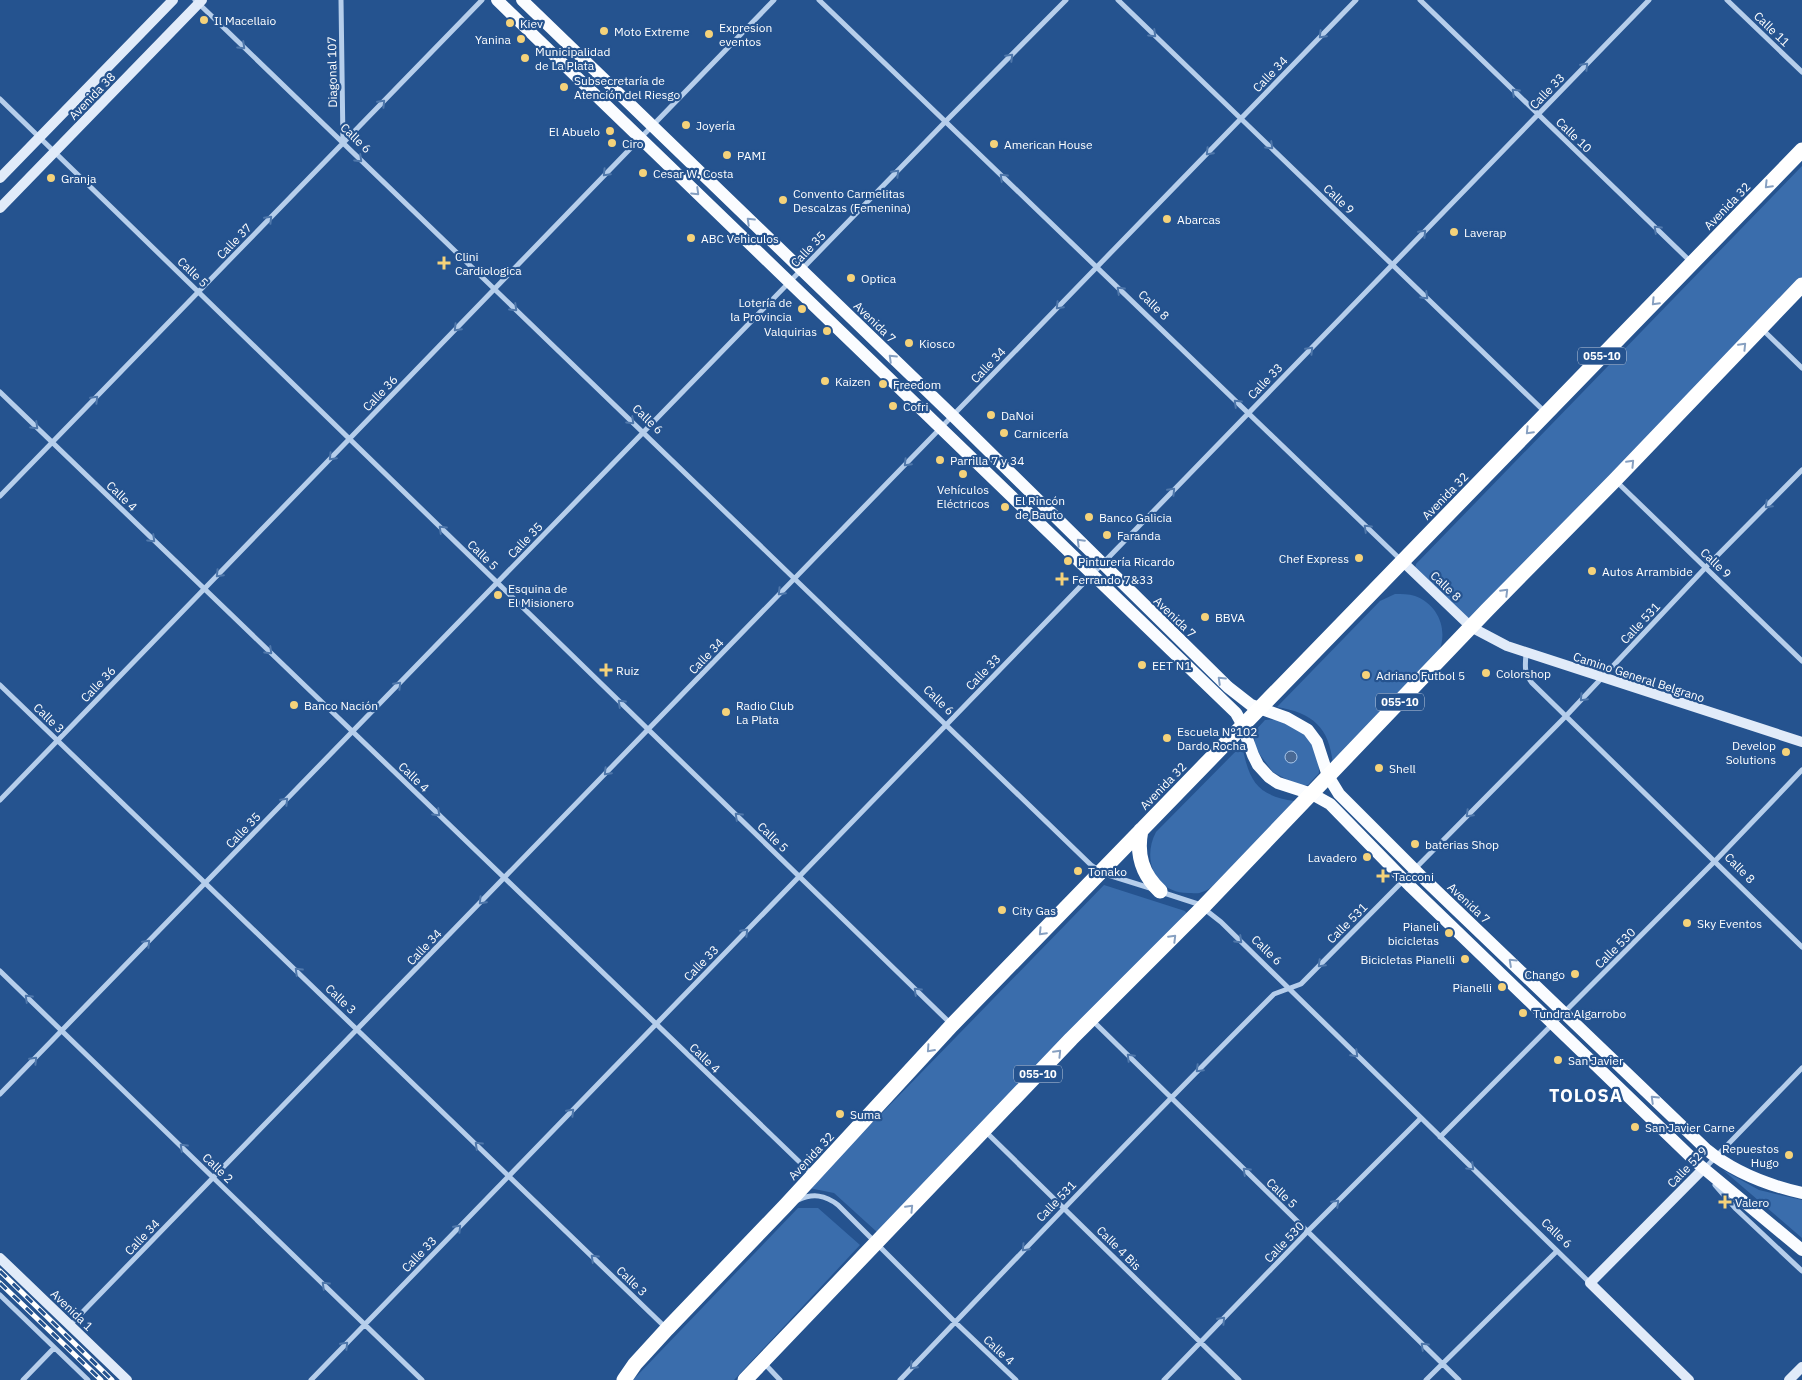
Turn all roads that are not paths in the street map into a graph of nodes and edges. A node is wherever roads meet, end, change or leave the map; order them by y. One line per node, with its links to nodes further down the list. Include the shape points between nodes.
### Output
1 (173, 0): 21 (street, Avenida 38)
2 (341, 0): 23 (street, Diagonal 107)
3 (482, 0): 23 (street, Calle 37, one-way to 3)
4 (497, 0): 22 (main road)
5 (522, 0): 20 (main road, Avenida 7)
6 (774, 0): 20 (street, Calle 36)
7 (819, 0): 19 (street, Calle 8)
8 (1066, 0): 19 (street, Calle 35, one-way to 8)
9 (1118, 0): 18 (street, Calle 9, one-way to 18)
10 (1356, 0): 18 (street, Calle 34, one-way to 18)
11 (1420, 0): 17 (street, Calle 10, one-way to 11)
12 (1648, 0): 17 (street, Calle 33, one-way to 12)
13 (1727, 0): 15 (street, Calle 11)
14 (198, 1): 23 (street, Calle 6, one-way to 23); 25 (street, Avenida 38)
15 (1802, 72)
16 (0, 99): 21 (street, Calle 5)
17 (1538, 114): 28 (street, Calle 10, one-way to 17); 29 (street, Calle 33, one-way to 17)
18 (1242, 118): 29 (street, Calle 9, one-way to 29); 30 (street, Calle 34, one-way to 30)
19 (946, 122): 30 (street, Calle 8, one-way to 19); 31 (street, Calle 35, one-way to 19)
20 (652, 126): 22 (street, Calle 36); 31 (main road, Avenida 7, one-way to 20)
21 (39, 137): 25 (street, Calle 5); 26 (street, Avenida 38)
22 (640, 138): 32 (main road, one-way to 32); 34 (street, Calle 36, one-way to 34)
23 (343, 143): 34 (street, Calle 6, one-way to 34); 35 (street, Calle 37, one-way to 23)
24 (1802, 150): 28 (highway, Avenida 32 / 055-10, one-way to 28)
25 (55, 152): 27 (street, Avenida 38); 35 (street, Calle 5)
26 (0, 178)
27 (0, 208)
28 (1692, 263): 40 (highway, Avenida 32 / 055-10, one-way to 40)
29 (1392, 264): 39 (street, Calle 33, one-way to 29); 40 (street, Calle 9, one-way to 40)
30 (1097, 267): 39 (street, Calle 8, one-way to 30); 41 (street, Calle 34, one-way to 41)
31 (801, 270): 32 (street, Calle 35); 41 (main road, Avenida 7, one-way to 31)
32 (789, 282): 42 (main road); 43 (street, Calle 35)
33 (1802, 285): 36 (highway, 055-10)
34 (494, 289): 43 (street, Calle 6, one-way to 43); 44 (street, Calle 36, one-way to 44)
35 (198, 292): 44 (street, Calle 5); 45 (street, Calle 37, one-way to 35)
36 (1761, 328): 37 (street); 47 (highway, 055-10, one-way to 36)
37 (1802, 368)
38 (0, 392): 45 (street, Calle 4, one-way to 45)
39 (1248, 413): 49 (street, Calle 8, one-way to 39); 50 (street, Calle 33, one-way to 39)
40 (1546, 413): 49 (highway, Avenida 32 / 055-10, one-way to 49)
41 (953, 416): 42 (street, Calle 34); 50 (main road, Avenida 7, one-way to 41)
42 (941, 428): 52 (main road); 53 (street, Calle 34, one-way to 53)
43 (643, 432): 53 (street, Calle 6); 54 (street, Calle 35)
44 (349, 439): 54 (street, Calle 5, one-way to 44); 55 (street, Calle 36, one-way to 55)
45 (52, 442): 48 (street, Calle 37); 55 (street, Calle 4, one-way to 55)
46 (1802, 470): 51 (street, Calle 531, one-way to 51)
47 (1615, 480): 51 (street, Calle 9); 56 (highway, 055-10, one-way to 47)
48 (0, 496)
49 (1402, 561): 56 (street, Calle 8); 61 (highway, Avenida 32 / 055-10)
50 (1102, 564): 52 (street, Calle 33); 61 (main road, Avenida 7, one-way to 50, via 1245,702)
51 (1706, 567): 58 (street, Calle 9); 59 (street, Calle 531)
52 (1093, 574): 63 (street, Calle 33); 64 (main road, via 1236,712)
53 (795, 578): 63 (street, Calle 6); 65 (street, Calle 34, one-way to 65)
54 (497, 583): 65 (street, Calle 5, one-way to 54); 66 (street, Calle 35, one-way to 54)
55 (204, 589): 66 (street, Calle 4, one-way to 66); 67 (street, Calle 36)
56 (1471, 627): 57 (street, Camino General Belgrano); 70 (highway, 055-10)
57 (1526, 654): 59 (street, Camino General Belgrano); 62 (street, Calle 8, via 1527,678)
58 (1802, 661)
59 (1602, 678): 62 (street, Calle 531, one-way to 62); 68 (street, Camino General Belgrano)
60 (0, 685): 67 (street, Calle 3)
61 (1260, 708): 64 (highway, Avenida 32 / 055-10); 70 (main road, Avenida 7, via 1288,718 1308,730 1320,748)
62 (1566, 716): 74 (street, Calle 8); 75 (street, Calle 531, one-way to 75)
63 (946, 724): 76 (street, Calle 6); 77 (street, Calle 33)
64 (1243, 726): 71 (main road, via 1252,755 1269,777 1289,788); 73 (highway, Avenida 32 / 055-10)
65 (648, 730): 77 (street, Calle 5, one-way to 65); 78 (street, Calle 34, one-way to 78)
66 (353, 732): 78 (street, Calle 4, one-way to 78); 80 (street, Calle 35, one-way to 66)
67 (58, 740): 72 (street, Calle 36); 80 (street, Calle 3)
68 (1802, 742)
69 (1802, 770): 74 (street, Calle 530)
70 (1328, 776): 71 (highway, 055-10); 75 (main road, Avenida 7, via 1339,794)
71 (1312, 794): 79 (main road, via 1330,804); 82 (highway, 055-10)
72 (0, 800)
73 (1141, 830): 76 (highway, Avenida 32 / 055-10); 81 (highway, via 1140,862)
74 (1715, 861): 83 (street, Calle 8); 86 (street, Calle 530)
75 (1415, 869): 79 (street, Calle 531); 86 (main road, Avenida 7, one-way to 75)
76 (1100, 872): 81 (street, Calle 6); 90 (highway, Avenida 32 / 055-10, one-way to 90)
77 (799, 876): 88 (street, Calle 33, one-way to 77); 90 (street, Calle 5, one-way to 77)
78 (504, 878): 88 (street, Calle 4); 91 (street, Calle 34, one-way to 91)
79 (1404, 880): 85 (street, Calle 531, one-way to 85, via 1301,984); 89 (main road)
80 (206, 883): 91 (street, Calle 3, one-way to 80); 92 (street, Calle 35, one-way to 80)
81 (1160, 891): 82 (street, Calle 6)
82 (1203, 907): 85 (street, Calle 6, one-way to 85); 87 (highway, 055-10, one-way to 82)
83 (1802, 947)
84 (0, 971): 92 (street, Calle 2, one-way to 84)
85 (1290, 989): 95 (street, Calle 531, one-way to 95, via 1274,994); 96 (street, Calle 6, one-way to 96)
86 (1565, 1012): 89 (street, Calle 530); 99 (main road, Avenida 7, one-way to 86)
87 (1092, 1019): 95 (street, Calle 5, one-way to 87); 97 (highway, 055-10, one-way to 87)
88 (656, 1024): 101 (street, Calle 33, one-way to 88); 102 (street, Calle 4)
89 (1553, 1024): 98 (street, Calle 530); 100 (main road)
90 (952, 1025): 102 (highway, Avenida 32 / 055-10, one-way to 102)
91 (358, 1029): 101 (street, Calle 3, one-way to 91); 103 (street, Calle 34)
92 (62, 1031): 94 (street, Calle 35, one-way to 92); 103 (street, Calle 2, one-way to 92)
93 (1802, 1068): 99 (street, Calle 529)
94 (0, 1094)
95 (1170, 1097): 106 (street, Calle 531); 107 (street, Calle 5, one-way to 95)
96 (1420, 1119): 98 (street, Calle 6); 107 (street, Calle 530, one-way to 96)
97 (985, 1130): 106 (street, Calle 4 Bis); 108 (highway, 055-10, one-way to 97)
98 (1440, 1137): 110 (street, Calle 6, one-way to 110)
99 (1715, 1157): 100 (street, Calle 529); 104 (main road, Avenida 7, via 1764,1184)
100 (1704, 1168): 109 (main road); 112 (street, via 1736,1209); 113 (street, Calle 529)
101 (510, 1175): 116 (street, Calle 33, one-way to 101); 118 (street, Calle 3, one-way to 101)
102 (814, 1176): 105 (highway, Avenida 32 / 055-10)
103 (214, 1177): 116 (street, Calle 2, one-way to 103); 117 (street, Calle 34)
104 (1802, 1193)
105 (786, 1205): 108 (street, Calle 4, via 812,1195 830,1199); 118 (highway, Avenida 32 / 055-10)
106 (1063, 1208): 115 (street, Calle 531, one-way to 115); 119 (street, Calle 4 Bis)
107 (1307, 1232): 119 (street, Calle 530, one-way to 107); 122 (street, Calle 5, one-way to 107)
108 (876, 1244): 115 (street, Calle 4); 121 (highway, 055-10)
109 (1802, 1250)
110 (1558, 1251): 113 (street, Calle 6); 122 (street)
111 (0, 1258): 117 (street, Avenida 1)
112 (1802, 1271)
113 (1590, 1283): 140 (street, Calle 6)
114 (0, 1295): 120 (street)
115 (955, 1322): 134 (street, Calle 531, one-way to 134); 135 (street, Calle 4)
116 (366, 1324): 128 (street, Calle 33, one-way to 116); 129 (street, Calle 2)
117 (70, 1326): 127 (street, Avenida 1)
118 (667, 1329): 123 (highway, Avenida 32 / 055-10)
119 (1200, 1342): 136 (street, Calle 530); 137 (street, Calle 4 Bis)
120 (54, 1348): 125 (street); 126 (street)
121 (762, 1362): 132 (highway, 055-10); 133 (street)
122 (1442, 1363): 138 (street); 139 (street, Calle 5)
123 (635, 1364): 130 (street, Avenida 32); 131 (highway, Avenida 32 / 055-10)
124 (1802, 1367): 141 (street)
125 (23, 1380)
126 (88, 1380)
127 (126, 1380)
128 (311, 1380)
129 (422, 1380)
130 (617, 1380)
131 (624, 1380)
132 (746, 1380)
133 (780, 1380)
134 (900, 1380)
135 (1016, 1380)
136 (1164, 1380)
137 (1239, 1380)
138 (1426, 1380)
139 (1459, 1380)
140 (1689, 1380)
141 (1789, 1380)

